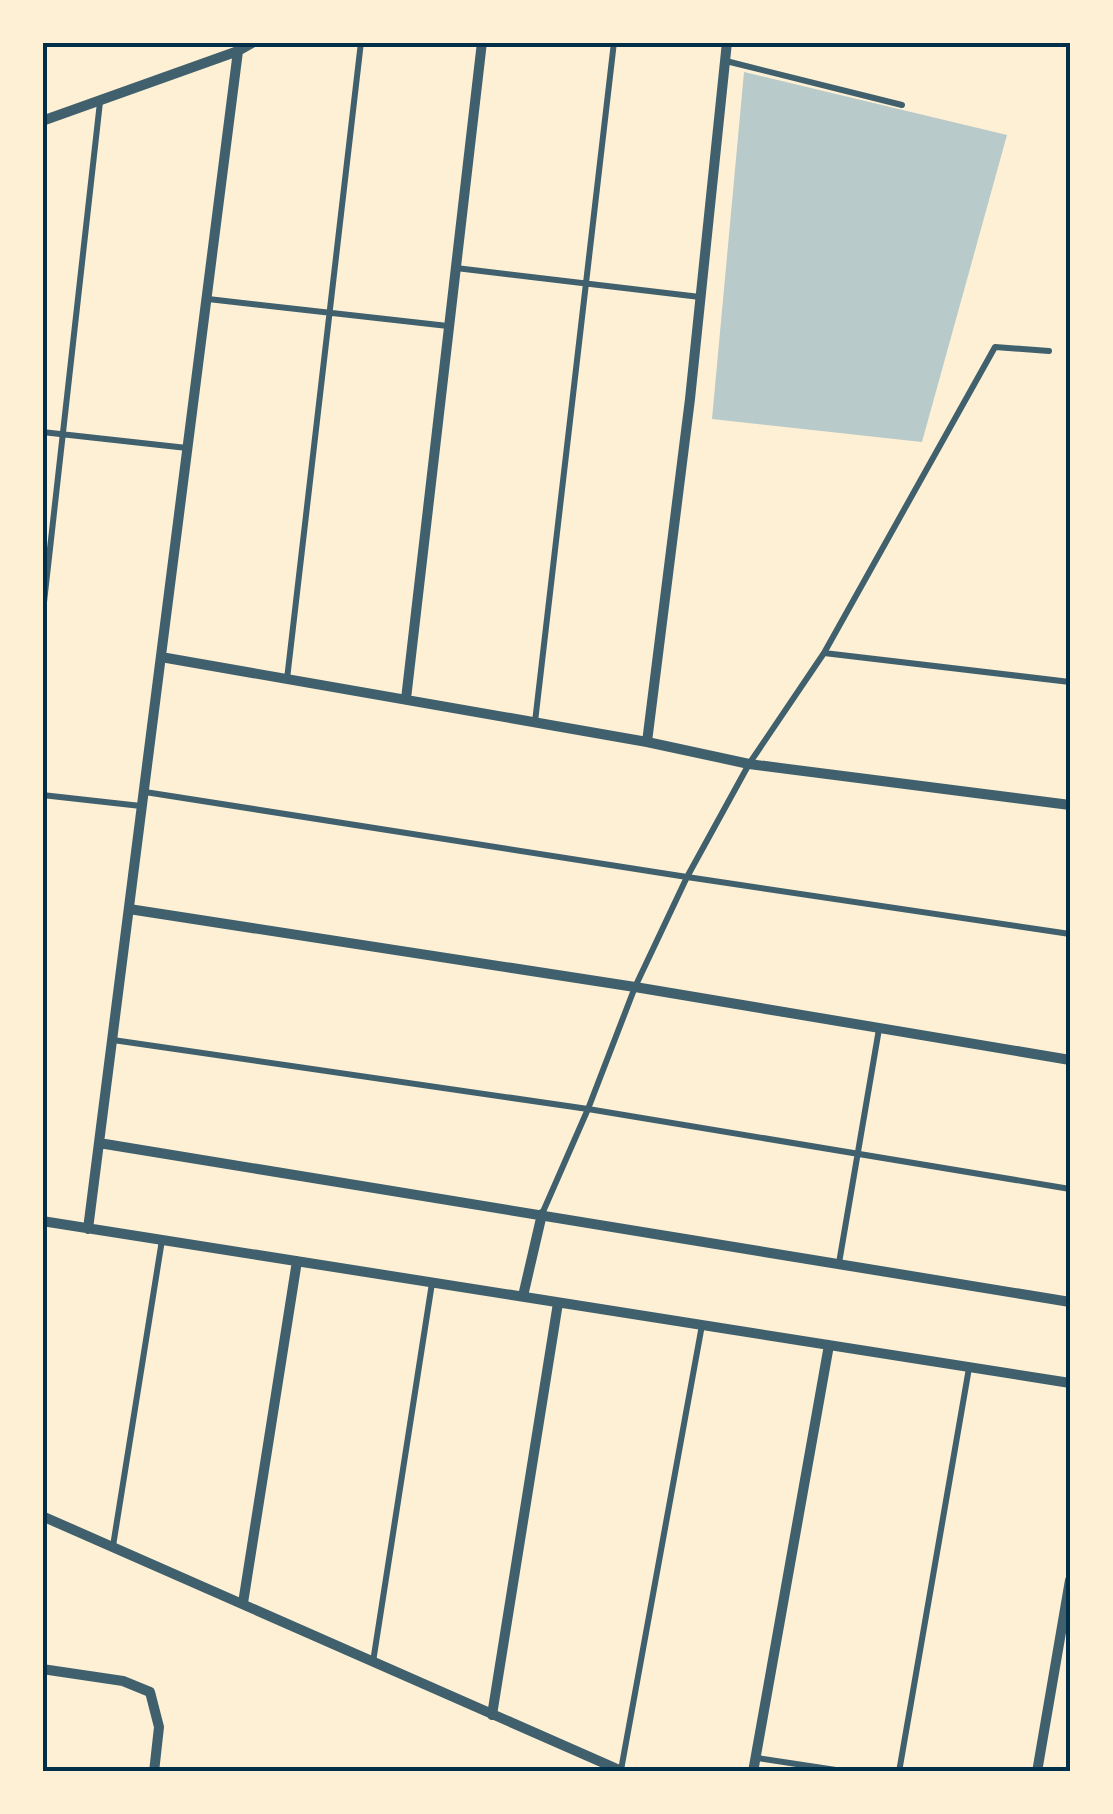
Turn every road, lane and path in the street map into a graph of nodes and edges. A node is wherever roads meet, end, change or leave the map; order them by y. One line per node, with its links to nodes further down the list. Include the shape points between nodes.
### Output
1 (254, 42): 6 (street)
2 (361, 42): 15 (lane)
3 (482, 42): 11 (street)
4 (614, 42): 12 (lane)
5 (728, 42): 7 (street)
6 (238, 51): 8 (street); 14 (street)
7 (726, 61): 9 (lane); 13 (street)
8 (100, 100): 10 (street); 19 (lane)
9 (902, 104)
10 (42, 121)
11 (456, 268): 12 (lane); 16 (street)
12 (587, 282): 13 (lane); 27 (lane)
13 (701, 297): 28 (street)
14 (208, 299): 15 (lane); 20 (street)
15 (330, 313): 16 (lane); 24 (lane)
16 (450, 326): 26 (street)
17 (1049, 351): 22 (lane, via 995,347)
18 (42, 432): 19 (lane)
19 (63, 434): 20 (lane); 21 (lane)
20 (188, 448): 23 (street)
21 (42, 620)
22 (824, 652): 25 (lane); 29 (lane)
23 (161, 656): 24 (street); 30 (street)
24 (287, 679): 26 (street)
25 (1070, 682)
26 (406, 699): 27 (street)
27 (535, 722): 28 (street)
28 (647, 742): 29 (street)
29 (749, 764): 32 (street); 34 (lane)
30 (144, 792): 33 (street); 34 (lane)
31 (42, 795): 33 (lane)
32 (1070, 804)
33 (142, 806): 35 (street)
34 (688, 877): 36 (lane); 37 (lane)
35 (129, 909): 37 (street); 39 (street)
36 (1070, 934)
37 (636, 988): 38 (street); 41 (lane)
38 (879, 1028): 40 (street); 43 (lane)
39 (112, 1040): 41 (lane); 42 (street)
40 (1070, 1060)
41 (588, 1108): 43 (lane); 45 (lane)
42 (99, 1143): 45 (street); 47 (street)
43 (858, 1154): 44 (lane); 50 (lane)
44 (1070, 1189)
45 (542, 1214): 50 (street); 52 (street)
46 (42, 1222): 47 (street)
47 (88, 1229): 48 (street)
48 (162, 1240): 49 (street); 60 (lane)
49 (297, 1261): 51 (street); 62 (street)
50 (840, 1264): 54 (street)
51 (432, 1283): 52 (street); 63 (lane)
52 (524, 1296): 53 (street)
53 (558, 1302): 55 (street); 65 (street)
54 (1070, 1302)
55 (702, 1325): 56 (street); 67 (lane)
56 (829, 1345): 57 (street); 66 (street)
57 (970, 1367): 58 (street); 71 (lane)
58 (1070, 1383)
59 (42, 1516): 60 (street)
60 (113, 1547): 62 (street)
61 (1070, 1580): 72 (street)
62 (243, 1603): 63 (street)
63 (372, 1662): 65 (street)
64 (42, 1669): 68 (street, via 123,1681 150,1692 158,1727)
65 (492, 1715): 67 (street)
66 (757, 1758): 69 (street); 70 (lane)
67 (622, 1771)
68 (154, 1772)
69 (754, 1772)
70 (850, 1772)
71 (898, 1772)
72 (1037, 1772)

